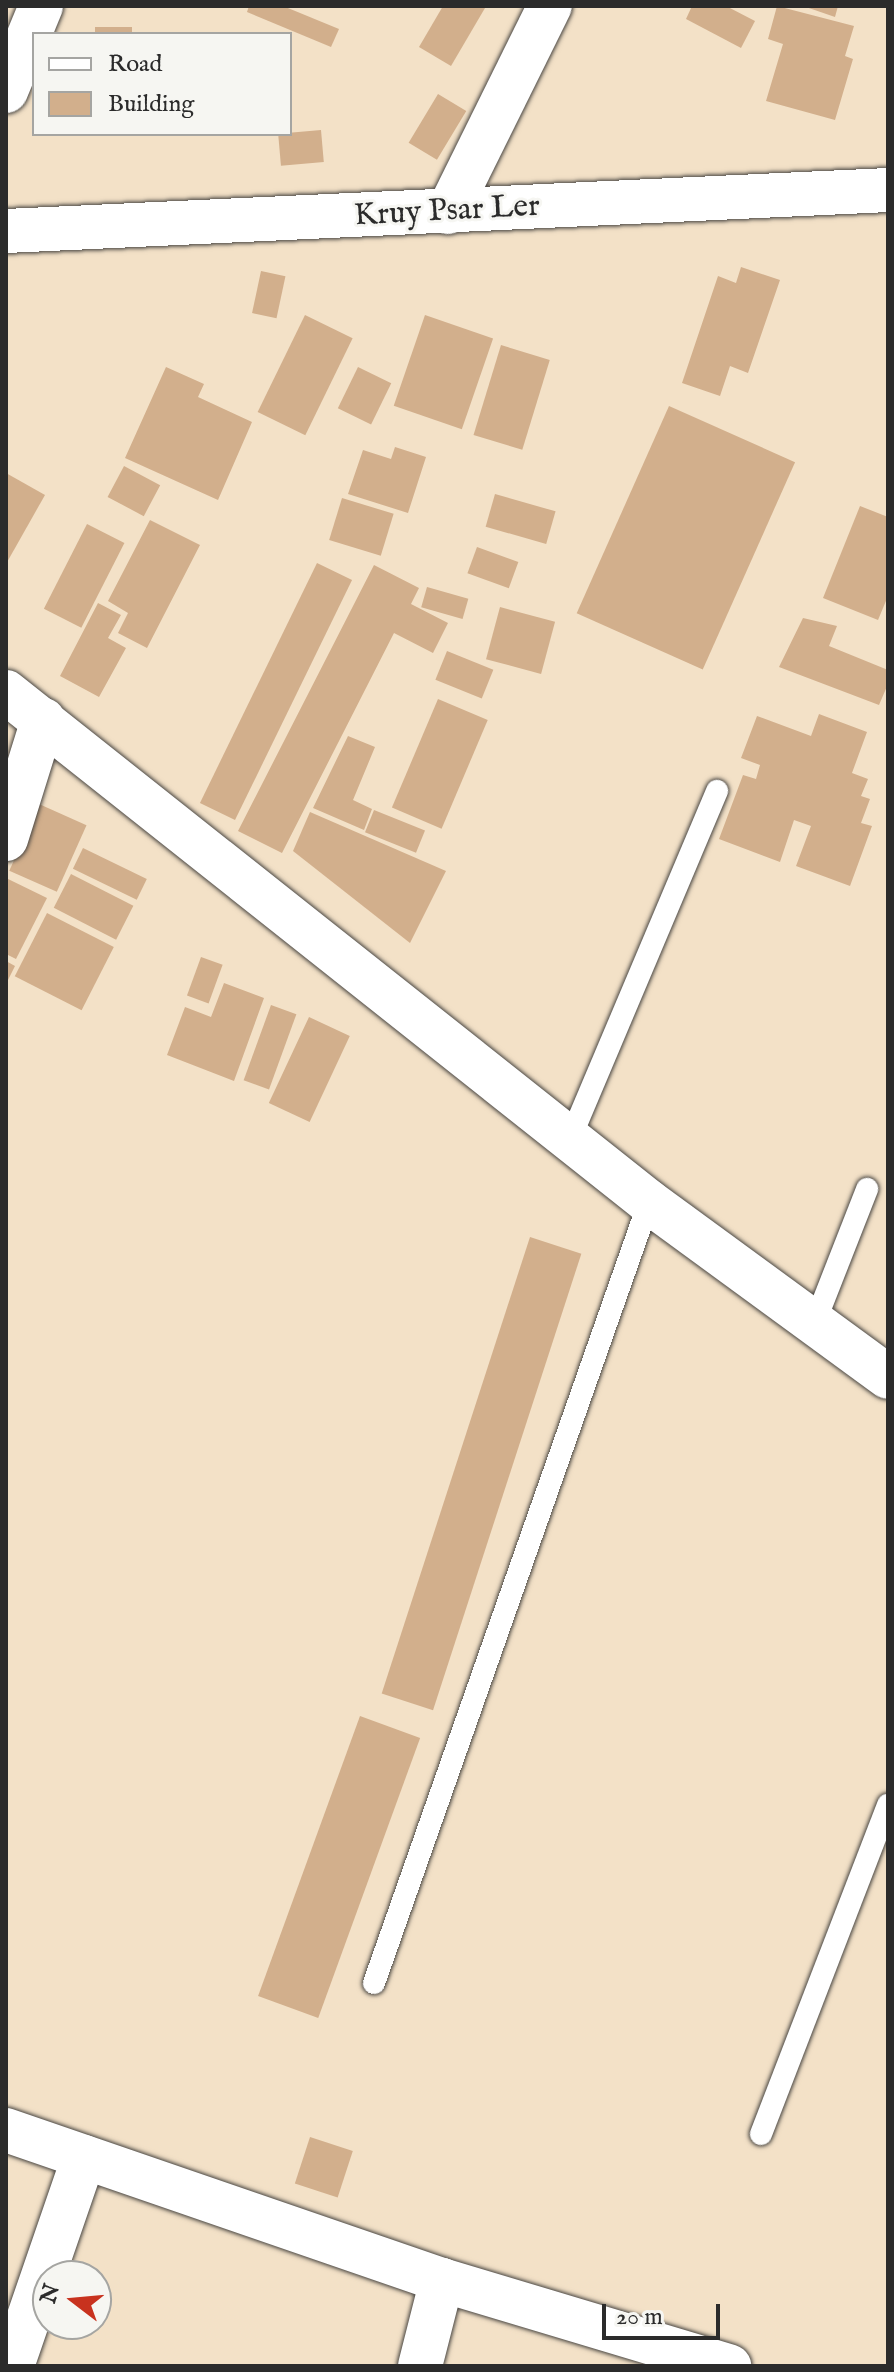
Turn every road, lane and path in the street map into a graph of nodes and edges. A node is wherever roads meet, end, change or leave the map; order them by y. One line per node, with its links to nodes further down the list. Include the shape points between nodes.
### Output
1 (41, 6): 3 (street)
2 (550, 6): 5 (street)
3 (6, 91)
4 (888, 190): 5 (street, Kruy Psar Ler)
5 (448, 212): 6 (street, Kruy Psar Ler)
6 (6, 231)
7 (6, 692): 8 (street)
8 (43, 720): 10 (street); 11 (street)
9 (717, 791): 11 (lane)
10 (6, 839)
11 (570, 1139): 13 (street)
12 (867, 1189): 14 (lane)
13 (649, 1202): 14 (street); 17 (lane)
14 (815, 1322): 15 (street)
15 (888, 1377)
16 (888, 1805): 19 (lane)
17 (374, 1983)
18 (6, 2130): 20 (street)
19 (761, 2134)
20 (84, 2157): 21 (street); 23 (street)
21 (442, 2280): 22 (street); 24 (street)
22 (666, 2357): 25 (street)
23 (12, 2366)
24 (420, 2366)
25 (729, 2366)

